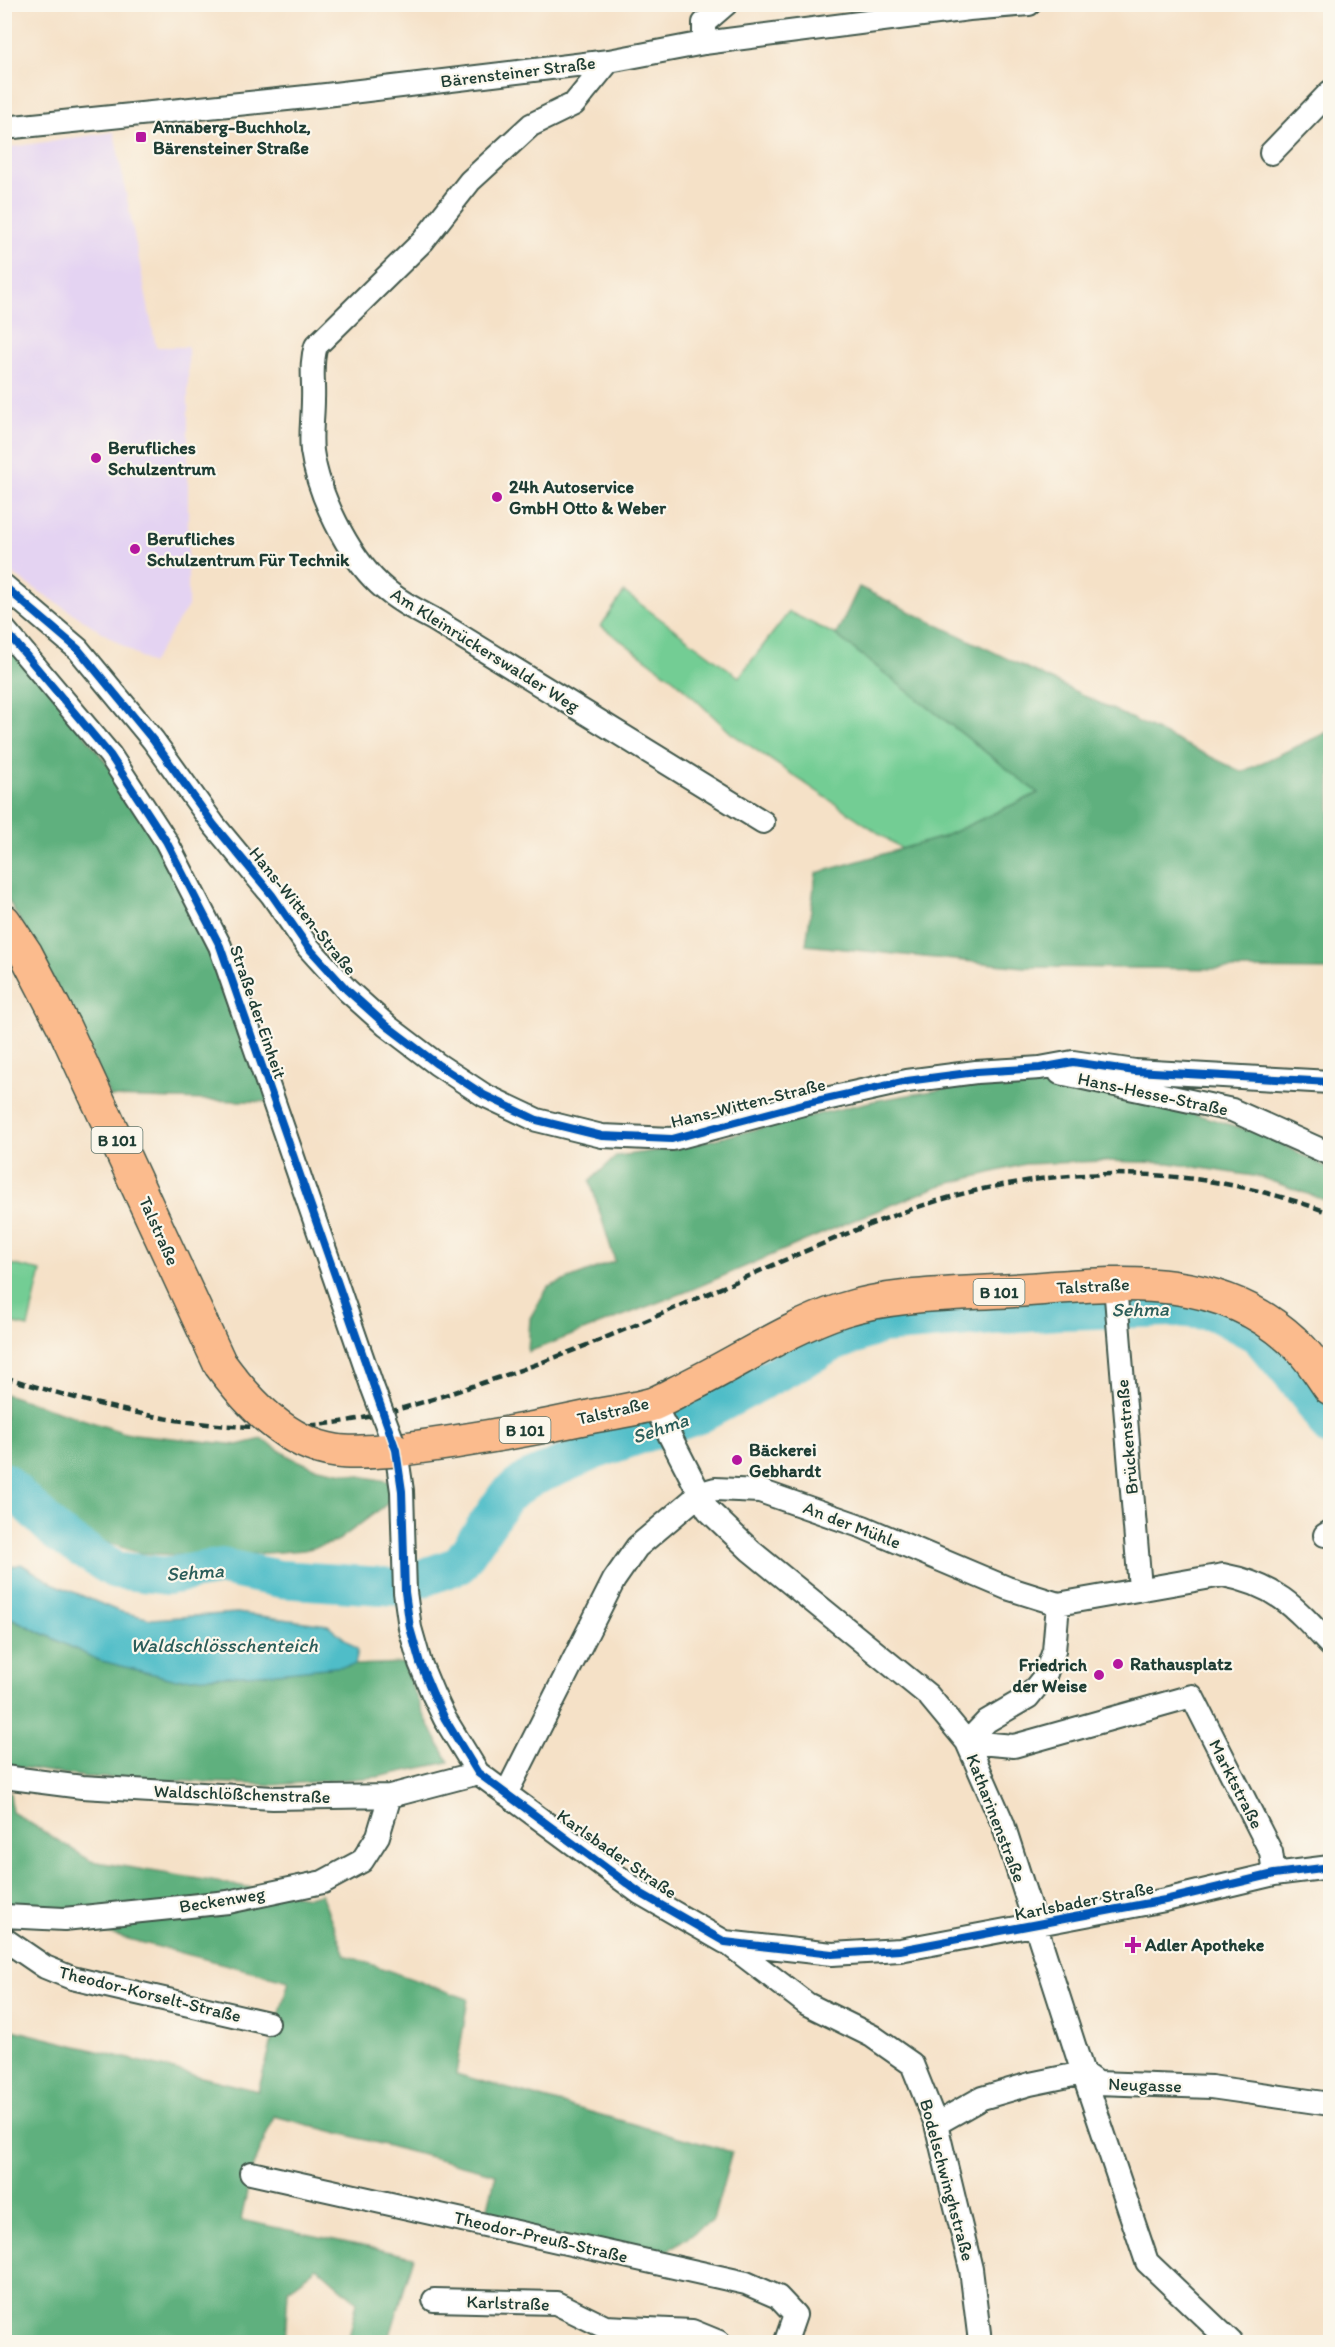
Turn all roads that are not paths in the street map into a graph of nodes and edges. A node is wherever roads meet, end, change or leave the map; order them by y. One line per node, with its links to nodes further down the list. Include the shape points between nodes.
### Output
1 (726, 4): 3 (street, via 704,23)
2 (1029, 4): 3 (street, Bärensteiner Straße)
3 (704, 43): 4 (street, Bärensteiner Straße)
4 (609, 61): 6 (street, Bärensteiner Straße); 10 (street, Am Kleinrückerswalder Weg, via 574,104 531,125 470,181 423,241 315,346 312,449 324,497 351,549 378,583 404,603)
5 (1330, 92): 7 (street)
6 (4, 128)
7 (1271, 153)
8 (4, 586): 12 (street, Hans-Witten-Straße, via 78,649 153,740 308,947 347,990 437,1064 505,1106 537,1120 602,1136 672,1138 907,1081)
9 (4, 629): 18 (street, Straße der Einheit, bridge, via 110,755 166,841 220,946)
10 (763, 822)
11 (4, 921): 18 (main road, Talstraße / B 101, bridge, via 64,1027 220,1364 269,1419 304,1442 334,1451)
12 (1040, 1068): 13 (street, Hans-Witten-Straße, via 1073,1062 1135,1071); 14 (street, Hans-Hesse-Straße, via 1232,1110)
13 (1330, 1082)
14 (1330, 1154)
15 (1115, 1292): 16 (main road, Talstraße / B 101, via 1147,1284 1187,1288 1242,1306 1294,1341); 17 (main road, Talstraße / B 101, via 935,1295 843,1310 805,1325); 20 (street, Brückenstraße)
16 (1330, 1388)
17 (656, 1409): 18 (main road, Talstraße / B 101); 19 (street, Katharinenstraße)
18 (396, 1450): 24 (street, Karlsbader Straße, via 410,1628 433,1694)
19 (701, 1493): 21 (street, An der Mühle, via 715,1489 760,1491); 23 (street, Katharinenstraße, via 708,1510 743,1543 928,1695); 26 (street, via 637,1547 614,1580)
20 (1140, 1588): 21 (street, An der Mühle); 22 (street, An der Mühle, via 1223,1575 1242,1579 1260,1585 1297,1608)
21 (1058, 1604): 23 (street, via 1054,1652 1045,1676 1028,1697 987,1721)
22 (1330, 1645)
23 (967, 1742): 29 (street, Marktstraße, via 1014,1746 1192,1695 1271,1852); 31 (street, Katharinenstraße, via 1003,1824)
24 (478, 1773): 26 (street, Karlsbader Straße); 27 (street, Waldschlößchenstraße)
25 (4, 1777): 27 (street, Waldschlößchenstraße, via 82,1787 273,1798)
26 (506, 1794): 33 (street, Karlsbader Straße, via 640,1893)
27 (390, 1796): 30 (street, Beckenweg, via 378,1836 362,1861 323,1882 193,1906 64,1919)
28 (1330, 1867): 29 (street, Karlsbader Straße)
29 (1274, 1874): 31 (street, Karlsbader Straße)
30 (4, 1916)
31 (1035, 1926): 33 (street, Karlsbader Straße, via 900,1950 832,1954); 35 (street, Katharinenstraße)
32 (4, 1940): 34 (street, Theodor-Korselt-Straße, via 45,1967 72,1978)
33 (725, 1941): 37 (street, Bodelschwinghstraße, via 807,2004 872,2036 912,2064)
34 (268, 2023)
35 (1083, 2073): 36 (street, Neugasse, via 1097,2083 1211,2087); 37 (street, Neugasse, via 982,2098); 43 (street, Katharinenstraße, via 1147,2262)
36 (1330, 2104)
37 (936, 2124): 42 (street, Bodelschwinghstraße, via 971,2269)
38 (251, 2173): 40 (street, Theodor-Preuß-Straße, via 746,2283 778,2297 795,2315)
39 (434, 2300): 41 (street, Karlstraße, via 556,2303 605,2327 692,2331)
40 (786, 2342)
41 (719, 2343)
42 (980, 2343)
43 (1231, 2343)

